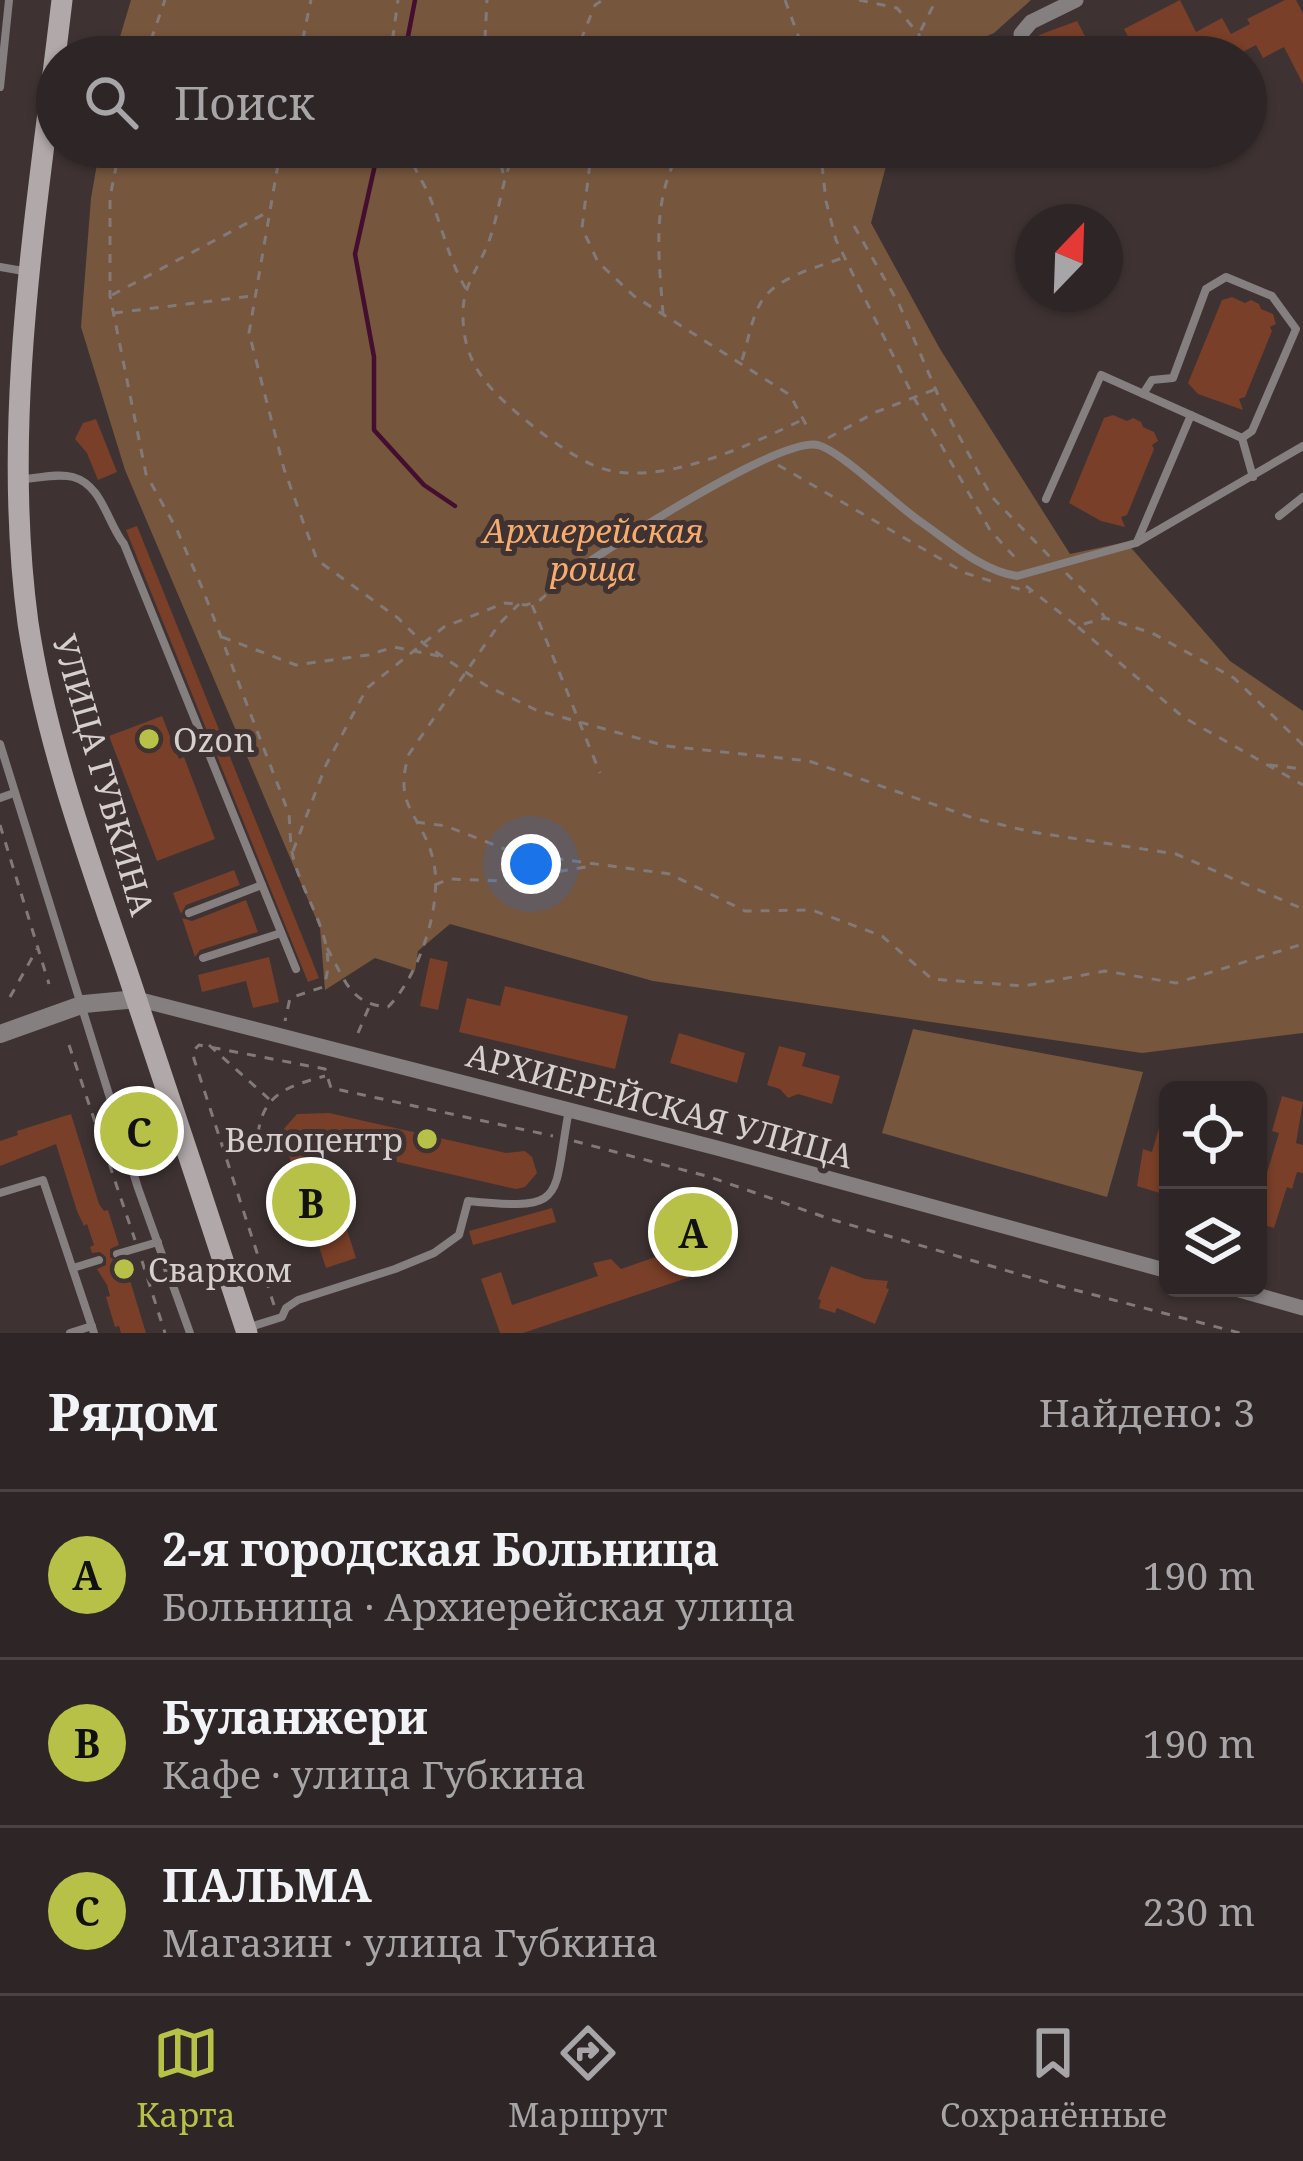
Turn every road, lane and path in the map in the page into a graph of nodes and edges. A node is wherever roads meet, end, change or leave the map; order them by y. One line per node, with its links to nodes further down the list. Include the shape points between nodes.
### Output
1 (9, 0): 21 (lane)
2 (62, 0): 12 (main road, УЛИЦА ГУБКИНА)
3 (165, 0): 13 (path)
4 (398, 0): 15 (path)
5 (487, 0): 16 (path)
6 (603, 0): 17 (path)
7 (785, 0): 18 (path)
8 (859, 0): 19 (path, via 897,8)
9 (937, 0): 19 (path)
10 (1076, 0): 20 (street, via 1030,22)
11 (310, 1): 14 (path)
12 (58, 36)
13 (152, 36)
14 (303, 36)
15 (393, 36)
16 (485, 36)
17 (582, 36)
18 (798, 36)
19 (920, 36)
20 (1022, 36)
21 (0, 87)
22 (43, 168): 36 (main road, УЛИЦА ГУБКИНА)
23 (116, 168): 38 (path)
24 (277, 168): 32 (path)
25 (415, 168): 37 (path)
26 (501, 168): 31 (path)
27 (509, 168): 31 (path)
28 (589, 168): 41 (path, via 582,228 598,262)
29 (672, 168): 41 (path, via 658,246)
30 (822, 168): 34 (path)
31 (504, 178): 37 (path, via 491,237)
32 (268, 212): 38 (path); 39 (path)
33 (854, 226): 43 (path)
34 (845, 257): 42 (path, via 766,294); 45 (path)
35 (0, 267): 36 (lane)
36 (31, 272): 53 (main road, УЛИЦА ГУБКИНА)
37 (466, 289): 47 (path, via 473,369 530,424 594,466 669,469 741,449)
38 (110, 296): 40 (path)
39 (252, 296): 40 (path); 68 (path, via 249,333 262,388 317,560)
40 (112, 313): 67 (path, via 146,474)
41 (664, 315): 42 (path)
42 (741, 362): 47 (path, via 790,395)
43 (935, 389): 45 (path); 58 (path, via 991,496)
44 (1143, 394): 46 (lane); 48 (lane, via 1152,380 1173,378 1206,289 1226,278 1272,296 1296,329); 55 (lane, via 1101,375)
45 (914, 398): 49 (path); 60 (path, via 990,530)
46 (1191, 415): 48 (lane); 57 (lane)
47 (804, 419): 49 (path)
48 (1242, 438): 52 (lane)
49 (816, 445): 51 (lane); 61 (lane, via 968,554)
50 (1303, 446): 52 (lane)
51 (766, 458): 59 (lane); 62 (path, via 965,574)
52 (1252, 477): 57 (lane)
53 (17, 479): 85 (lane, via 68,476 98,494); 97 (main road, УЛИЦА ГУБКИНА, via 44,705)
54 (1303, 497): 56 (lane)
55 (1046, 500)
56 (1279, 516)
57 (1136, 543): 58 (lane)
58 (1059, 566): 60 (lane); 65 (path)
59 (574, 572): 63 (path)
60 (1029, 574): 61 (lane)
61 (1017, 576): 62 (path)
62 (1032, 593): 66 (path)
63 (532, 603): 64 (path); 72 (path)
64 (519, 604): 68 (path, via 467,616); 71 (path)
65 (1105, 618): 66 (path); 74 (path, via 1152,633 1234,678)
66 (1076, 626): 75 (path, via 1183,717)
67 (220, 637): 69 (path, via 296,665 394,647); 83 (path, via 290,814)
68 (424, 644): 69 (path); 70 (path)
69 (416, 652): 70 (path); 83 (path, via 367,688 352,711)
70 (442, 656): 71 (path)
71 (467, 671): 72 (path, via 536,710); 81 (path, via 409,754 401,779)
72 (576, 720): 77 (path); 87 (path, via 666,746 809,761 940,810 1176,854)
73 (0, 744): 79 (lane)
74 (1303, 745)
75 (1267, 765): 76 (path); 78 (path)
76 (1303, 769)
77 (600, 773)
78 (1303, 784)
79 (14, 793): 80 (lane); 98 (lane)
80 (0, 798)
81 (416, 822): 84 (path, via 515,853); 86 (path, via 434,860)
82 (0, 825): 92 (path)
83 (292, 853): 90 (path)
84 (594, 866): 86 (path); 91 (path, via 670,874 746,911 812,910 882,936 932,979 1024,986 1105,971 1176,983)
85 (262, 885): 88 (lane); 89 (lane)
86 (434, 886): 99 (path, via 432,917 406,989 388,1006)
87 (1303, 909)
88 (189, 913)
89 (281, 933): 93 (lane); 94 (lane)
90 (325, 944): 99 (path, via 353,994); 100 (path, via 323,987 290,998)
91 (1303, 944)
92 (38, 947): 95 (path); 96 (path)
93 (203, 958)
94 (296, 969)
95 (49, 984)
96 (10, 998)
97 (136, 999): 98 (street); 107 (street, АРХИЕРЕЙСКАЯ УЛИЦА); 121 (main road, УЛИЦА ГУБКИНА)
98 (84, 1004): 102 (street); 111 (lane)
99 (369, 1005): 101 (path)
100 (284, 1023)
101 (358, 1033)
102 (0, 1034)
103 (208, 1044): 105 (path); 106 (path); 109 (path, via 194,1059)
104 (69, 1045): 112 (path)
105 (327, 1075): 106 (path); 108 (path, via 331,1088)
106 (269, 1099): 109 (path, via 258,1135)
107 (569, 1110): 108 (lane); 116 (street, АРХИЕРЕЙСКАЯ УЛИЦА)
108 (564, 1138): 119 (lane, via 557,1182 542,1202 467,1202 460,1235 434,1253 298,1300); 125 (path)
109 (223, 1145): 119 (path)
110 (0, 1192): 115 (lane, via 44,1180)
111 (158, 1242): 112 (lane); 124 (lane)
112 (137, 1248): 113 (lane); 123 (path)
113 (118, 1254)
114 (99, 1260): 115 (lane)
115 (73, 1268): 120 (lane)
116 (1159, 1269)
117 (1264, 1297): 118 (street)
118 (1303, 1308)
119 (278, 1318): 121 (lane)
120 (93, 1329): 122 (lane)
121 (246, 1331)
122 (70, 1333)
123 (165, 1333)
124 (190, 1333)
125 (1240, 1333)

